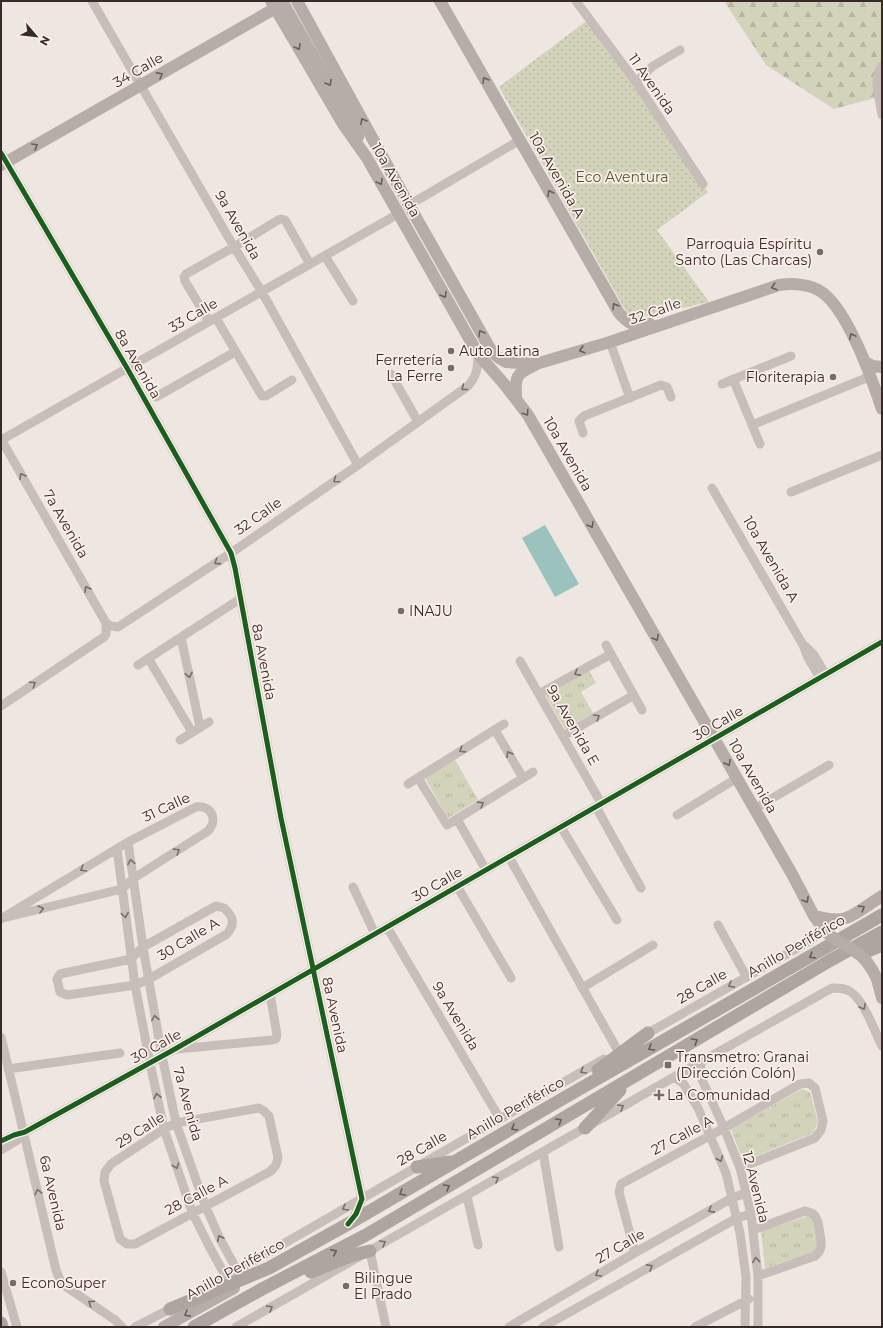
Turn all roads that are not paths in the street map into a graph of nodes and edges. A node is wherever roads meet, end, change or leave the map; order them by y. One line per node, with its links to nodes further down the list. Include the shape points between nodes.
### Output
1 (92, 1): 12 (street, 9a Avenida)
2 (289, 1): 6 (main road, 34 Calle)
3 (297, 1): 7 (main road, 10a Avenida)
4 (440, 1): 14 (main road, 10a Avenida A, one-way to 4)
5 (576, 1): 11 (street, 11 Avenida)
6 (276, 4): 8 (main road, 10a Avenida); 12 (main road, 34 Calle, one-way to 6); 15 (main road, one-way to 15, bridge, via 350,120)
7 (309, 21): 8 (main road, via 299,16 293,18 288,28); 18 (main road, 10a Avenida, one-way to 7)
8 (290, 33): 15 (main road, 10a Avenida, one-way to 15, via 343,124)
9 (680, 50): 11 (street, via 653,66)
10 (882, 66): 13 (street, via 878,72 877,82)
11 (636, 82): 17 (street, 11 Avenida)
12 (142, 85): 16 (main road, 34 Calle, one-way to 12); 21 (street, 9a Avenida)
13 (882, 115)
14 (520, 140): 18 (street); 27 (main road, 10a Avenida A, one-way to 14, via 635,325 624,319)
15 (367, 158): 19 (main road, 10a Avenida, one-way to 19)
16 (3, 160): 36 (street, 8a Avenida)
17 (703, 184)
18 (409, 205): 20 (main road, 10a Avenida)
19 (398, 214): 20 (main road, via 405,214); 22 (street, 33 Calle); 30 (main road, 10a Avenida, one-way to 30)
20 (430, 242): 32 (main road, 10a Avenida, one-way to 20, via 492,352)
21 (234, 247): 23 (street, via 281,219 285,220); 24 (street, 9a Avenida); 26 (street, via 184,277)
22 (325, 256): 23 (street, 33 Calle); 25 (street)
23 (310, 264): 24 (street, 33 Calle)
24 (262, 292): 26 (street, 33 Calle); 54 (street, 9a Avenida)
25 (353, 301)
26 (213, 320): 29 (street); 36 (street, 33 Calle)
27 (673, 321): 28 (main road, 32 Calle); 33 (main road, 32 Calle, one-way to 27, via 836,308 822,293 796,284 779,285)
28 (610, 342): 34 (main road, 32 Calle, one-way to 34); 44 (street)
29 (235, 352): 39 (street, via 262,396); 42 (street)
30 (478, 354): 46 (main road, 10a Avenida); 48 (street, 32 Calle, one-way to 48, via 478,369 468,386)
31 (791, 356): 38 (street)
32 (506, 362): 34 (main road, 32 Calle)
33 (865, 362): 35 (main road); 40 (main road)
34 (536, 364): 46 (main road, via 518,376)
35 (882, 367)
36 (127, 368): 51 (street, 33 Calle); 57 (street, 8a Avenida)
37 (391, 374): 48 (street)
38 (733, 379): 41 (street); 49 (street)
39 (292, 380)
40 (872, 380): 45 (street); 47 (main road); 49 (street)
41 (722, 384)
42 (156, 397)
43 (671, 397): 44 (street, via 667,387 661,385)
44 (630, 398): 50 (street, via 581,418 579,421)
45 (882, 398)
46 (516, 399): 78 (main road, 10a Avenida, one-way to 78, via 528,414)
47 (882, 409)
48 (418, 422): 54 (street, 32 Calle)
49 (752, 425): 52 (street)
50 (583, 433)
51 (1, 440): 59 (street, 7a Avenida, one-way to 51)
52 (760, 444)
53 (882, 455): 56 (street)
54 (358, 465): 57 (street, 32 Calle, one-way to 57)
55 (712, 488): 67 (street, 10a Avenida A, via 804,645 814,655)
56 (791, 492)
57 (231, 553): 58 (street, 8a Avenida); 59 (street, 32 Calle, one-way to 59, via 118,626)
58 (240, 599): 60 (street); 114 (street, 8a Avenida)
59 (106, 623): 70 (street, one-way to 59, via 104,637)
60 (181, 637): 64 (street); 74 (street, one-way to 74)
61 (882, 642): 67 (street, 30 Calle)
62 (606, 645): 63 (street)
63 (611, 654): 68 (street, one-way to 68); 69 (street)
64 (148, 658): 66 (street); 76 (street)
65 (520, 661): 68 (street, 9a Avenida E)
66 (138, 665)
67 (823, 676): 78 (street, 30 Calle)
68 (539, 694): 77 (street, 9a Avenida E)
69 (634, 695): 71 (street); 77 (street, one-way to 69)
70 (1, 706)
71 (642, 710)
72 (210, 722): 74 (street)
73 (504, 724): 75 (street)
74 (200, 727): 76 (street)
75 (495, 730): 82 (street, one-way to 82); 83 (street, one-way to 75)
76 (192, 732): 79 (street)
77 (564, 736): 86 (street, 9a Avenida E)
78 (714, 739): 84 (main road, 10a Avenida, one-way to 84); 86 (street, 30 Calle)
79 (180, 740)
80 (829, 765): 87 (street)
81 (533, 772): 83 (street)
82 (418, 778): 85 (street); 89 (street, via 447,825)
83 (523, 778): 89 (street, one-way to 83)
84 (737, 778): 87 (main road, 10a Avenida); 88 (street)
85 (408, 784)
86 (598, 805): 90 (street, 30 Calle); 98 (street, 9a Avenida E)
87 (754, 809): 104 (main road, 10a Avenida, one-way to 104)
88 (677, 815)
89 (457, 818): 94 (street)
90 (561, 826): 93 (street, 30 Calle); 103 (street)
91 (128, 842): 92 (street, 31 Calle); 95 (street, 7a Avenida, one-way to 91); 95 (street, 31 Calle, one-way to 91, via 208,831 212,827 213,818 208,808 196,807)
92 (117, 849): 99 (street, 7a Avenida); 102 (street, 31 Calle, one-way to 102)
93 (509, 857): 94 (street, 30 Calle); 119 (street)
94 (486, 870): 96 (street, 30 Calle)
95 (134, 878): 99 (street, 31 Calle); 111 (street, 7a Avenida)
96 (457, 886): 106 (street, 30 Calle); 116 (street)
97 (353, 887): 108 (street)
98 (641, 888)
99 (122, 889): 102 (street, 31 Calle, one-way to 99); 113 (street, 7a Avenida, one-way to 113)
100 (882, 896): 104 (main road, one-way to 100, via 828,919 846,918)
101 (882, 915): 134 (highway, Anillo Periférico, one-way to 134)
102 (2, 918)
103 (617, 920)
104 (820, 924): 112 (main road, bridge, via 834,939); 115 (street, 28 Calle, via 813,939)
105 (718, 925): 115 (street)
106 (387, 927): 108 (street, 30 Calle); 135 (street, 9a Avenida)
107 (882, 932): 133 (highway, one-way to 107)
108 (375, 934): 114 (street, 30 Calle)
109 (882, 944): 112 (highway)
110 (653, 945): 119 (street)
111 (143, 947): 113 (street, 30 Calle A); 117 (street, 7a Avenida); 117 (street, 30 Calle A, via 216,906 224,908 232,920 232,926 226,934)
112 (857, 952): 121 (main road, bridge, via 869,964 877,979)
113 (131, 959): 118 (street, 7a Avenida); 118 (street, 30 Calle A, via 60,974 57,978 60,992 67,995)
114 (312, 969): 120 (street, 30 Calle); 152 (street, 8a Avenida)
115 (746, 976): 122 (street, 28 Calle, one-way to 122)
116 (511, 978)
117 (148, 979): 118 (street, 30 Calle A); 128 (street, 7a Avenida, one-way to 117)
118 (135, 985): 130 (street, 7a Avenida)
119 (582, 988): 126 (street)
120 (270, 994): 125 (street, 30 Calle); 125 (street, 30 Calle, via 278,1035 276,1039)
121 (882, 998)
122 (648, 1033): 126 (street, 28 Calle); 134 (highway)
123 (1, 1037): 131 (street, 6a Avenida)
124 (882, 1046): 129 (street, one-way to 124, via 832,988 842,988 851,992 861,1003)
125 (175, 1049): 128 (street, 30 Calle)
126 (618, 1051): 135 (street, 28 Calle, one-way to 135)
127 (120, 1053): 131 (street, 30 Calle)
128 (162, 1056): 130 (street, 30 Calle); 136 (street, 7a Avenida)
129 (702, 1061): 132 (street); 138 (street, 12 Avenida, via 699,1073)
130 (150, 1063): 139 (street, 7a Avenida, one-way to 130); 140 (street, 30 Calle)
131 (8, 1070): 140 (street, 6a Avenida)
132 (674, 1077): 137 (street, one-way to 132); 141 (street, 12 Avenida, via 686,1086)
133 (631, 1079): 137 (highway); 169 (highway, one-way to 133, via 366,1235)
134 (550, 1106): 145 (highway, Anillo Periférico, one-way to 145)
135 (500, 1119): 147 (street, 28 Calle)
136 (176, 1123): 139 (street, 29 Calle); 146 (street, 29 Calle, via 258,1108 264,1110 269,1116 278,1158); 153 (street, 7a Avenida)
137 (585, 1128): 144 (street)
138 (724, 1128): 141 (street, 27 Calle A); 148 (street, 12 Avenida); 148 (street, 27 Calle A, via 800,1084 809,1083 815,1088 823,1121 821,1130 815,1138)
139 (164, 1129): 154 (street, 7a Avenida, one-way to 154); 159 (street, 29 Calle, via 111,1164 105,1172 104,1181 120,1239)
140 (24, 1132): 142 (street, 30 Calle); 143 (street, 30 Calle, via 16,1141); 176 (street, 6a Avenida, one-way to 140, via 60,1280)
141 (710, 1136): 151 (street, 12 Avenida, one-way to 151, via 726,1173); 163 (street, 27 Calle A, via 621,1184 619,1192)
142 (1, 1141)
143 (1, 1150)
144 (542, 1152): 150 (street, one-way to 144); 161 (street)
145 (457, 1161): 147 (highway); 157 (highway, Anillo Periférico, one-way to 157)
146 (276, 1165): 153 (street, 28 Calle A, via 271,1171)
147 (417, 1167): 152 (street, 28 Calle)
148 (740, 1168): 149 (street, 12 Avenida)
149 (746, 1192): 151 (street, 27 Calle); 155 (street, 12 Avenida)
150 (467, 1196): 160 (street); 162 (street, one-way to 150)
151 (732, 1198): 156 (street, 12 Avenida); 163 (street, 27 Calle, one-way to 163)
152 (362, 1199): 157 (street, via 356,1214); 165 (street, 28 Calle, one-way to 165)
153 (205, 1205): 154 (street, 28 Calle A); 165 (street, 7a Avenida, one-way to 153)
154 (192, 1212): 159 (street, 28 Calle A, via 135,1244); 168 (street, 7a Avenida)
155 (751, 1214): 156 (street); 158 (street, 12 Avenida)
156 (737, 1218): 171 (street, 12 Avenida, via 746,1277); 183 (street, one-way to 156)
157 (348, 1224): 164 (highway, Anillo Periférico)
158 (753, 1230): 167 (street, 12 Avenida, one-way to 158); 167 (street, via 806,1211 815,1216 822,1240 815,1256)
159 (127, 1244)
160 (478, 1244)
161 (559, 1247)
162 (370, 1251): 169 (highway); 180 (street, one-way to 162); 181 (street)
163 (635, 1254): 182 (street, 27 Calle, one-way to 182)
164 (269, 1268): 172 (highway); 178 (main road, Anillo Periférico, one-way to 178)
165 (237, 1270): 168 (street, 28 Calle)
166 (1, 1272): 175 (street)
167 (758, 1276): 170 (street, 12 Avenida)
168 (226, 1277): 172 (street, 28 Calle)
169 (262, 1289): 179 (highway)
170 (758, 1296): 171 (street); 186 (street, 12 Avenida)
171 (745, 1300): 184 (street); 185 (street, 12 Avenida)
172 (170, 1309): 177 (street, 28 Calle)
173 (1, 1323): 174 (highway)
174 (2, 1327)
175 (17, 1327)
176 (122, 1327)
177 (135, 1327)
178 (164, 1327)
179 (194, 1327)
180 (236, 1327)
181 (386, 1327)
182 (509, 1327)
183 (543, 1327)
184 (695, 1327)
185 (745, 1327)
186 (758, 1327)

